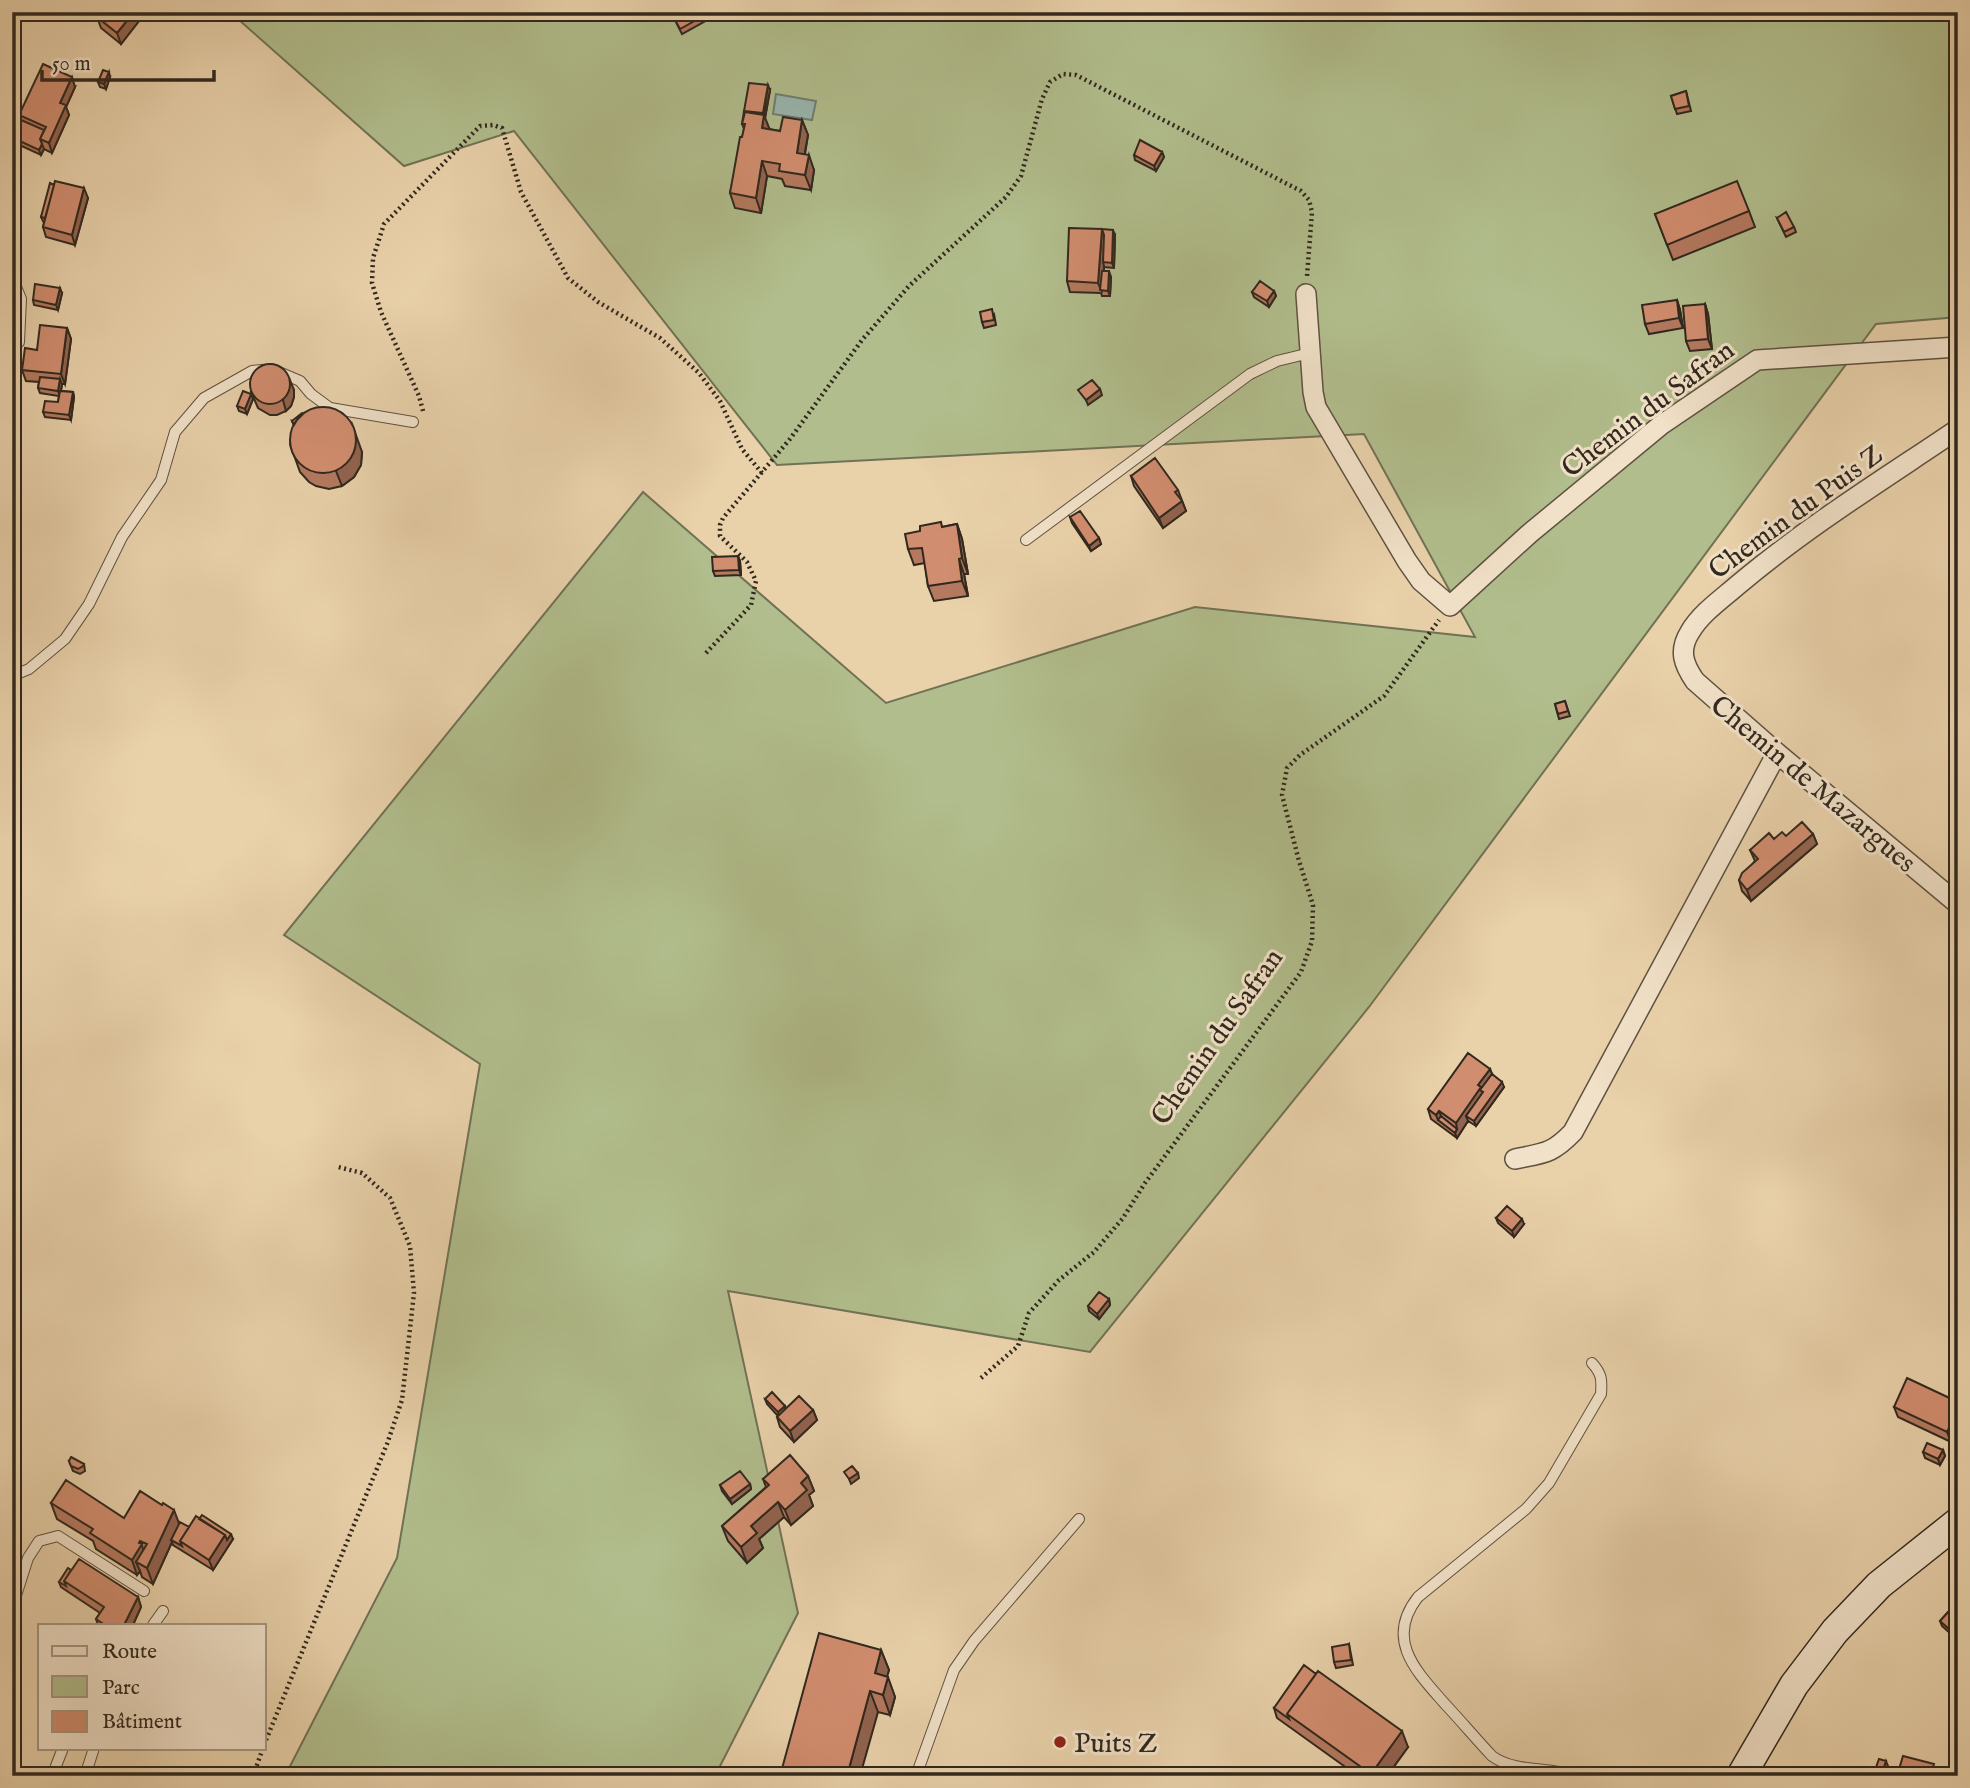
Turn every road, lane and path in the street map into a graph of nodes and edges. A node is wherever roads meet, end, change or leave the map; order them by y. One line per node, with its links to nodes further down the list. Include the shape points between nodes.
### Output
1 (12, 277): 3 (lane, via 21,299)
2 (1306, 294): 5 (street); 8 (path, via 1312,212 1301,191 1076,75 1063,74 1050,82 1042,99 1021,176 1006,197 901,295)
3 (19, 342)
4 (1958, 347): 10 (street, Chemin du Safran, via 1757,360 1661,425)
5 (1310, 353): 9 (lane, via 1250,374); 10 (street, via 1317,407 1421,581)
6 (413, 422): 8 (path, via 424,424 425,415 378,302 372,283 373,258 384,223 480,126 493,125 502,128 521,192 568,278 598,302 660,338 699,373 720,401 742,449); 13 (lane, via 330,408 300,381 272,369 252,371 204,398 175,432 160,480 65,639 29,669)
7 (1958, 429): 12 (street, Chemin du Puis Z, via 1773,555 1698,622 1688,634)
8 (762, 473): 11 (path, via 720,525 720,536 747,562 757,581 751,605)
9 (1026, 540)
10 (1450, 606): 19 (path, Chemin du Safran, via 1384,696 1287,768 1282,795 1313,905 1312,941 1301,972 1123,1218 1029,1313 1018,1346)
11 (706, 653)
12 (1683, 653): 14 (street, Chemin de Mazargues, via 1685,667 1695,681)
13 (12, 676)
14 (1777, 753): 15 (street, Chemin de Mazargues); 16 (street, via 1573,1132 1559,1147)
15 (1958, 904)
16 (1515, 1159)
17 (338, 1167): 26 (path, via 362,1173 390,1198 410,1246 414,1293 402,1400)
18 (1592, 1363): 34 (lane, via 1603,1379 1601,1394 1549,1483 1526,1509 1418,1597 1404,1626 1406,1650 1415,1670 1492,1756 1514,1767)
19 (981, 1378)
20 (1079, 1519): 33 (lane, via 954,1670)
21 (1958, 1522): 35 (main road, via 1879,1585 1835,1631 1794,1685)
22 (144, 1591): 23 (lane, via 58,1536 39,1541)
23 (12, 1608)
24 (163, 1611): 25 (lane)
25 (154, 1624)
26 (266, 1741)
27 (62, 1750): 30 (lane)
28 (93, 1750): 31 (lane)
29 (263, 1750): 32 (path)
30 (56, 1776)
31 (85, 1776)
32 (253, 1776)
33 (916, 1776)
34 (1565, 1776)
35 (1741, 1776)

